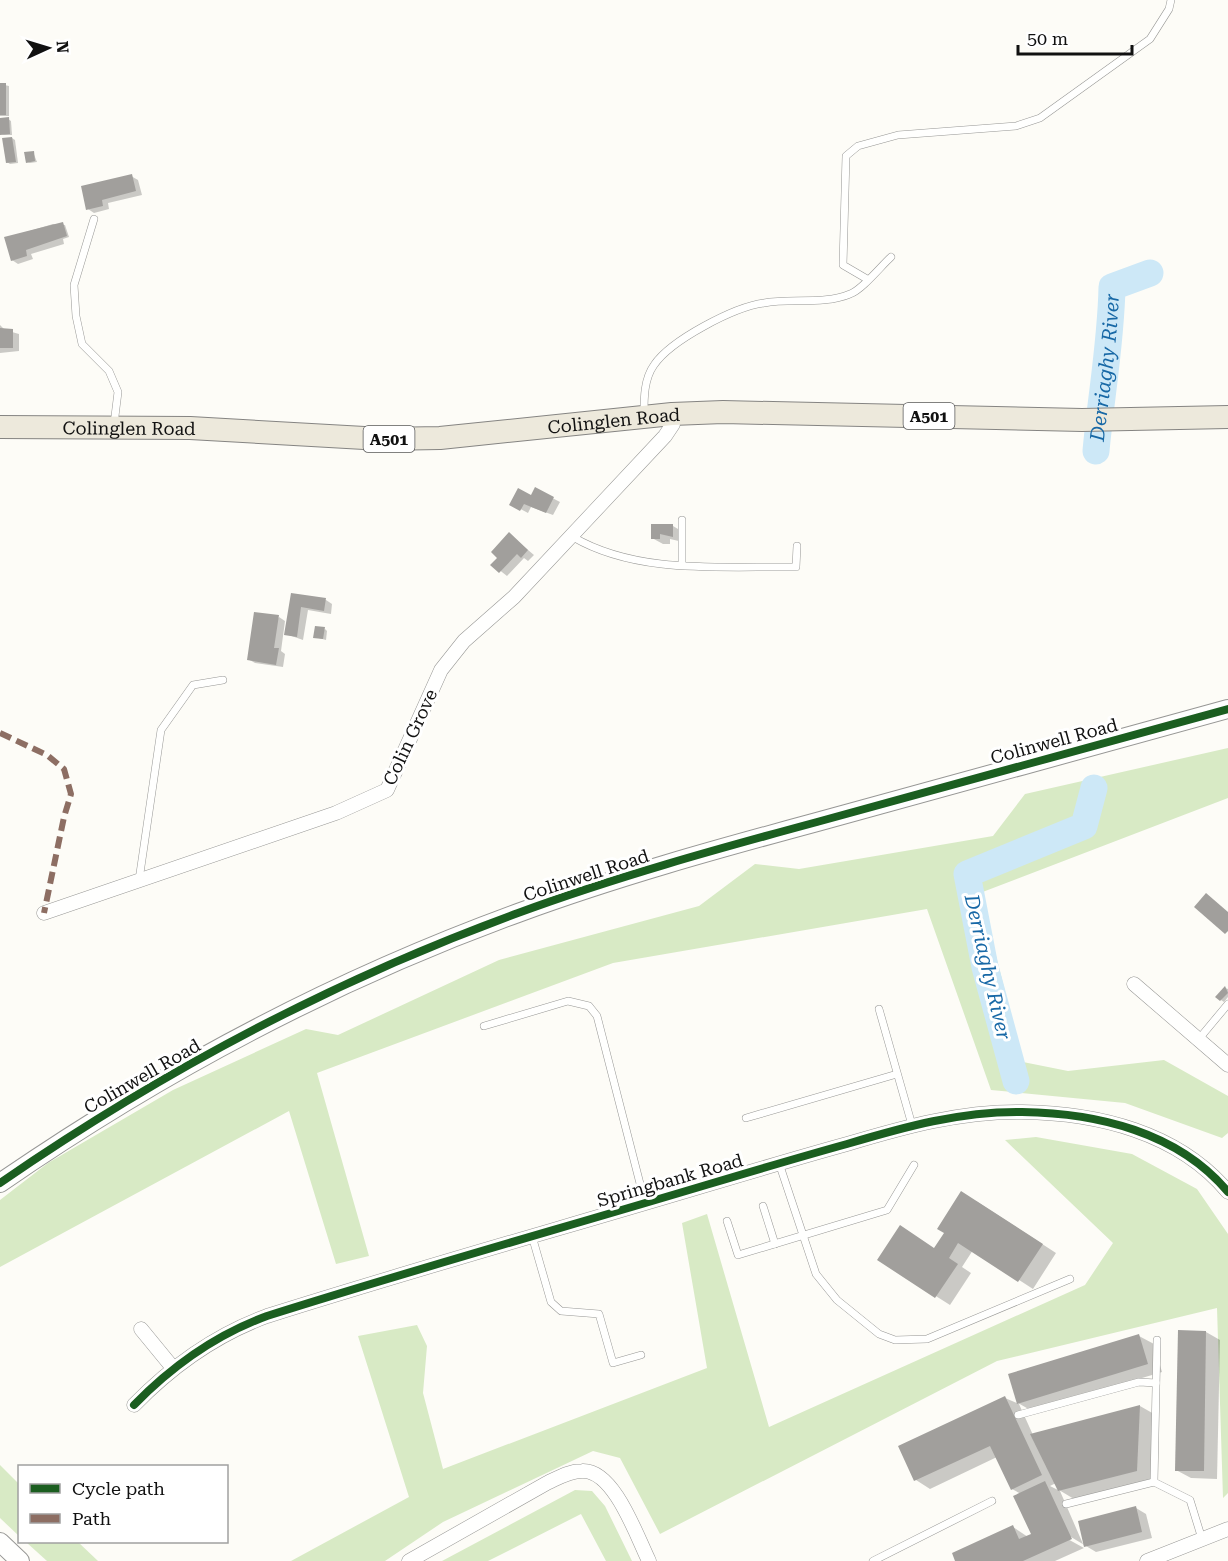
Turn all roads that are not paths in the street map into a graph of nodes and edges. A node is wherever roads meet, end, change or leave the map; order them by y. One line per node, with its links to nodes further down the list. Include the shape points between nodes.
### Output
1 (1171, 0): 4 (lane, via 1150,39 1040,118 1016,126 898,135 858,146 846,156 843,265)
2 (94, 219): 9 (lane, via 74,285 76,316 82,344 109,371 118,392)
3 (891, 257): 4 (lane)
4 (867, 279): 6 (lane, via 852,294 763,303 725,315 696,331 654,365 647,380)
5 (672, 414): 6 (main road, Colinglen Road / A501); 7 (main road, Colinglen Road / A501, via 776,412 1082,420); 11 (street, Colin Grove, via 672,424 665,436)
6 (645, 417): 9 (main road, Colinglen Road / A501, via 499,433 394,439)
7 (1228, 417)
8 (0, 427): 9 (main road, Colinglen Road / A501)
9 (114, 427)
10 (681, 520): 13 (lane)
11 (573, 537): 13 (lane, via 631,560); 16 (street, Colin Grove, via 464,641 441,670 387,790 336,813)
12 (796, 546): 13 (lane, via 796,567)
13 (682, 564)
14 (223, 680): 16 (lane, via 193,685 161,730)
15 (1228, 709): 29 (street, Colinwell Road, via 717,849 519,913 422,950 263,1024 131,1099)
16 (139, 880): 17 (street, Colin Grove)
17 (44, 913)
18 (1134, 984): 22 (street)
19 (1228, 1004): 22 (lane)
20 (879, 1009): 24 (lane)
21 (484, 1026): 31 (lane, via 568,1001 589,1006 597,1016)
22 (1198, 1040): 23 (street)
23 (1228, 1065)
24 (897, 1074): 25 (lane); 26 (lane)
25 (746, 1118)
26 (912, 1125): 27 (street, Springbank Road); 30 (street, Springbank Road, via 959,1116 1020,1112 1097,1120 1151,1135 1178,1148)
27 (778, 1163): 31 (street, Springbank Road); 35 (lane)
28 (914, 1165): 35 (lane, via 887,1210)
29 (0, 1183)
30 (1228, 1192)
31 (645, 1203): 34 (street, Springbank Road)
32 (763, 1206): 36 (lane)
33 (728, 1221): 36 (lane, via 738,1255)
34 (532, 1236): 40 (lane, via 551,1302 561,1311 599,1314 612,1363); 41 (street, Springbank Road, via 259,1319 223,1335)
35 (801, 1236): 36 (lane); 37 (lane, via 816,1274 831,1294 879,1334 895,1340 927,1339)
36 (775, 1244)
37 (1070, 1279)
38 (141, 1329): 41 (street)
39 (1157, 1340): 42 (lane)
40 (641, 1355)
41 (173, 1368): 43 (street, Springbank Road)
42 (1156, 1383): 44 (lane, via 1139,1382); 45 (lane)
43 (134, 1405)
44 (1018, 1415)
45 (1154, 1482): 47 (lane); 49 (lane, via 1190,1500)
46 (992, 1500): 54 (lane)
47 (1066, 1504)
48 (1228, 1529): 49 (street)
49 (1203, 1541): 55 (street)
50 (0, 1542): 51 (street)
51 (20, 1561)
52 (409, 1561): 53 (street, via 547,1483 585,1470 601,1477 614,1490)
53 (649, 1561)
54 (873, 1561)
55 (1147, 1561)

